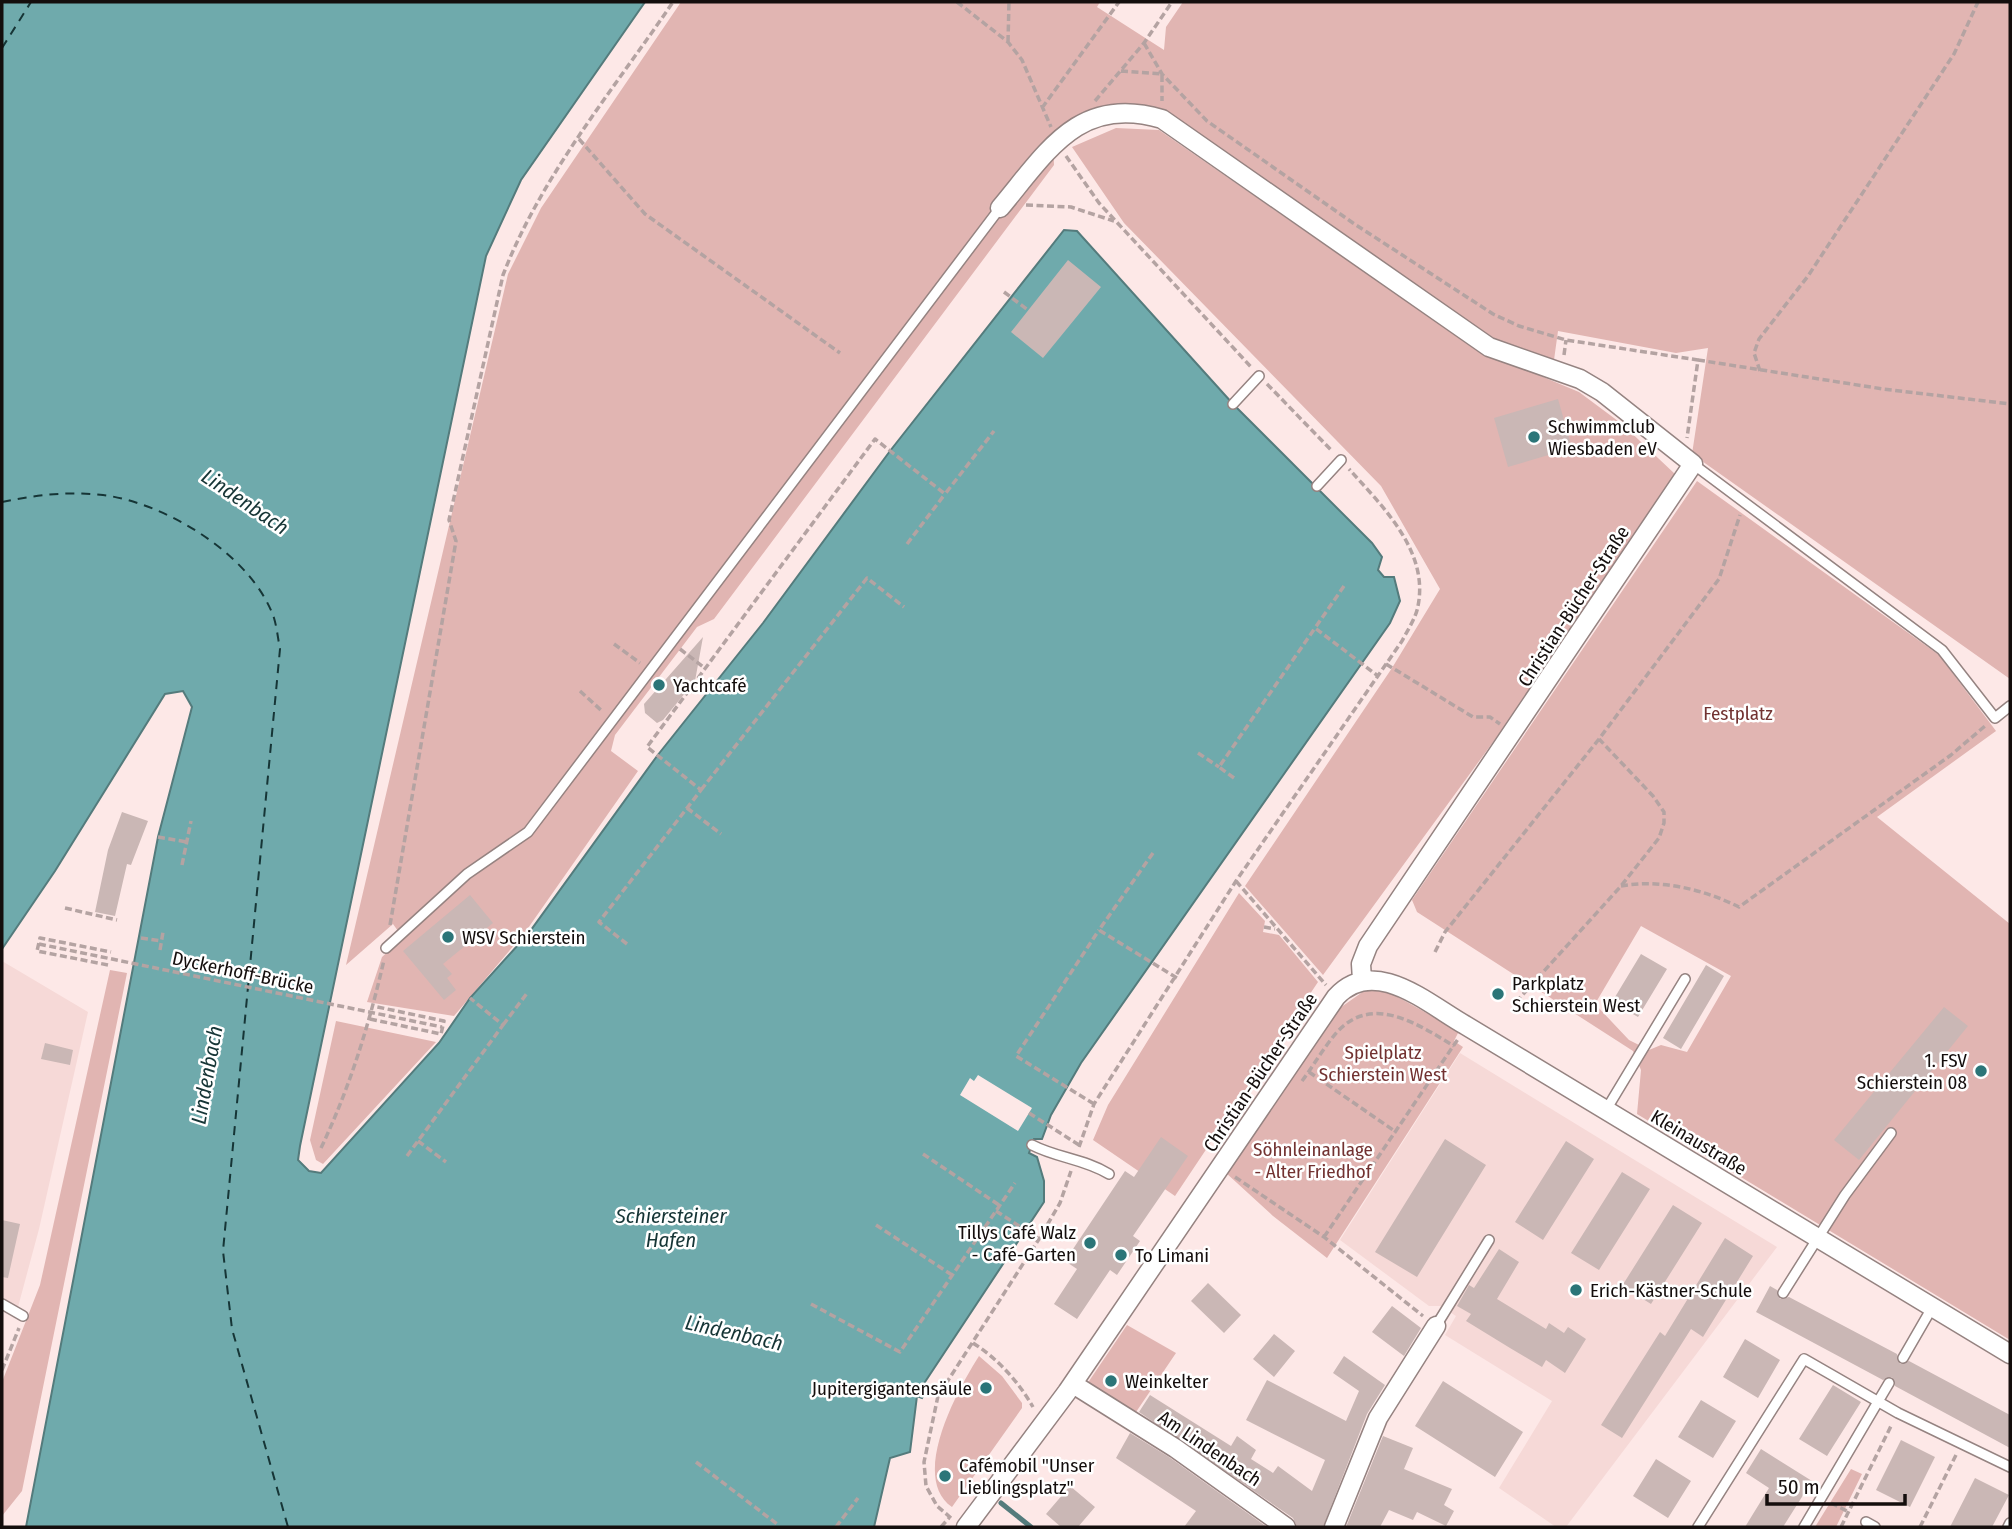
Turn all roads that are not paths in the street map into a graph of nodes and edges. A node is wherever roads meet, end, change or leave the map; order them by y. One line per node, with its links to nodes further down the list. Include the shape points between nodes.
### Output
1 (1000, 208): 5 (street, via 1057,140 1082,122 1112,113 1162,119 1489,347 1580,379); 8 (lane, via 528,832 467,874)
2 (1259, 376): 3 (lane)
3 (1233, 404)
4 (1341, 460): 6 (lane)
5 (1689, 460): 7 (lane, via 1942,650 1995,718); 10 (street, Christian-Bücher-Straße, via 1368,946 1361,964)
6 (1317, 486)
7 (2010, 706)
8 (386, 948)
9 (1685, 979): 11 (lane)
10 (1362, 980): 11 (street, Kleinaustraße, via 1393,984); 25 (street, Christian-Bücher-Straße, via 1336,997)
11 (1606, 1110): 15 (street, Kleinaustraße)
12 (1891, 1133): 15 (lane)
13 (1032, 1146): 14 (lane, via 1093,1164)
14 (1109, 1174)
15 (1816, 1238): 17 (lane); 19 (street, Kleinaustraße)
16 (1489, 1240): 21 (lane)
17 (1783, 1293)
18 (2, 1304): 20 (lane)
19 (1933, 1306): 22 (street, Kleinaustraße); 23 (lane)
20 (23, 1316)
21 (1436, 1326): 31 (street, via 1378,1418)
22 (2010, 1354)
23 (1903, 1358)
24 (1889, 1383): 26 (lane)
25 (1077, 1387): 29 (street, Christian-Bücher-Straße); 30 (street, Am Lindenbach, via 1175,1448)
26 (1878, 1402): 27 (lane); 32 (lane, via 1804,1359); 33 (lane)
27 (2010, 1468)
28 (1866, 1522): 34 (lane)
29 (966, 1527)
30 (1286, 1527)
31 (1334, 1527)
32 (1698, 1527)
33 (1804, 1527)
34 (1875, 1527)

